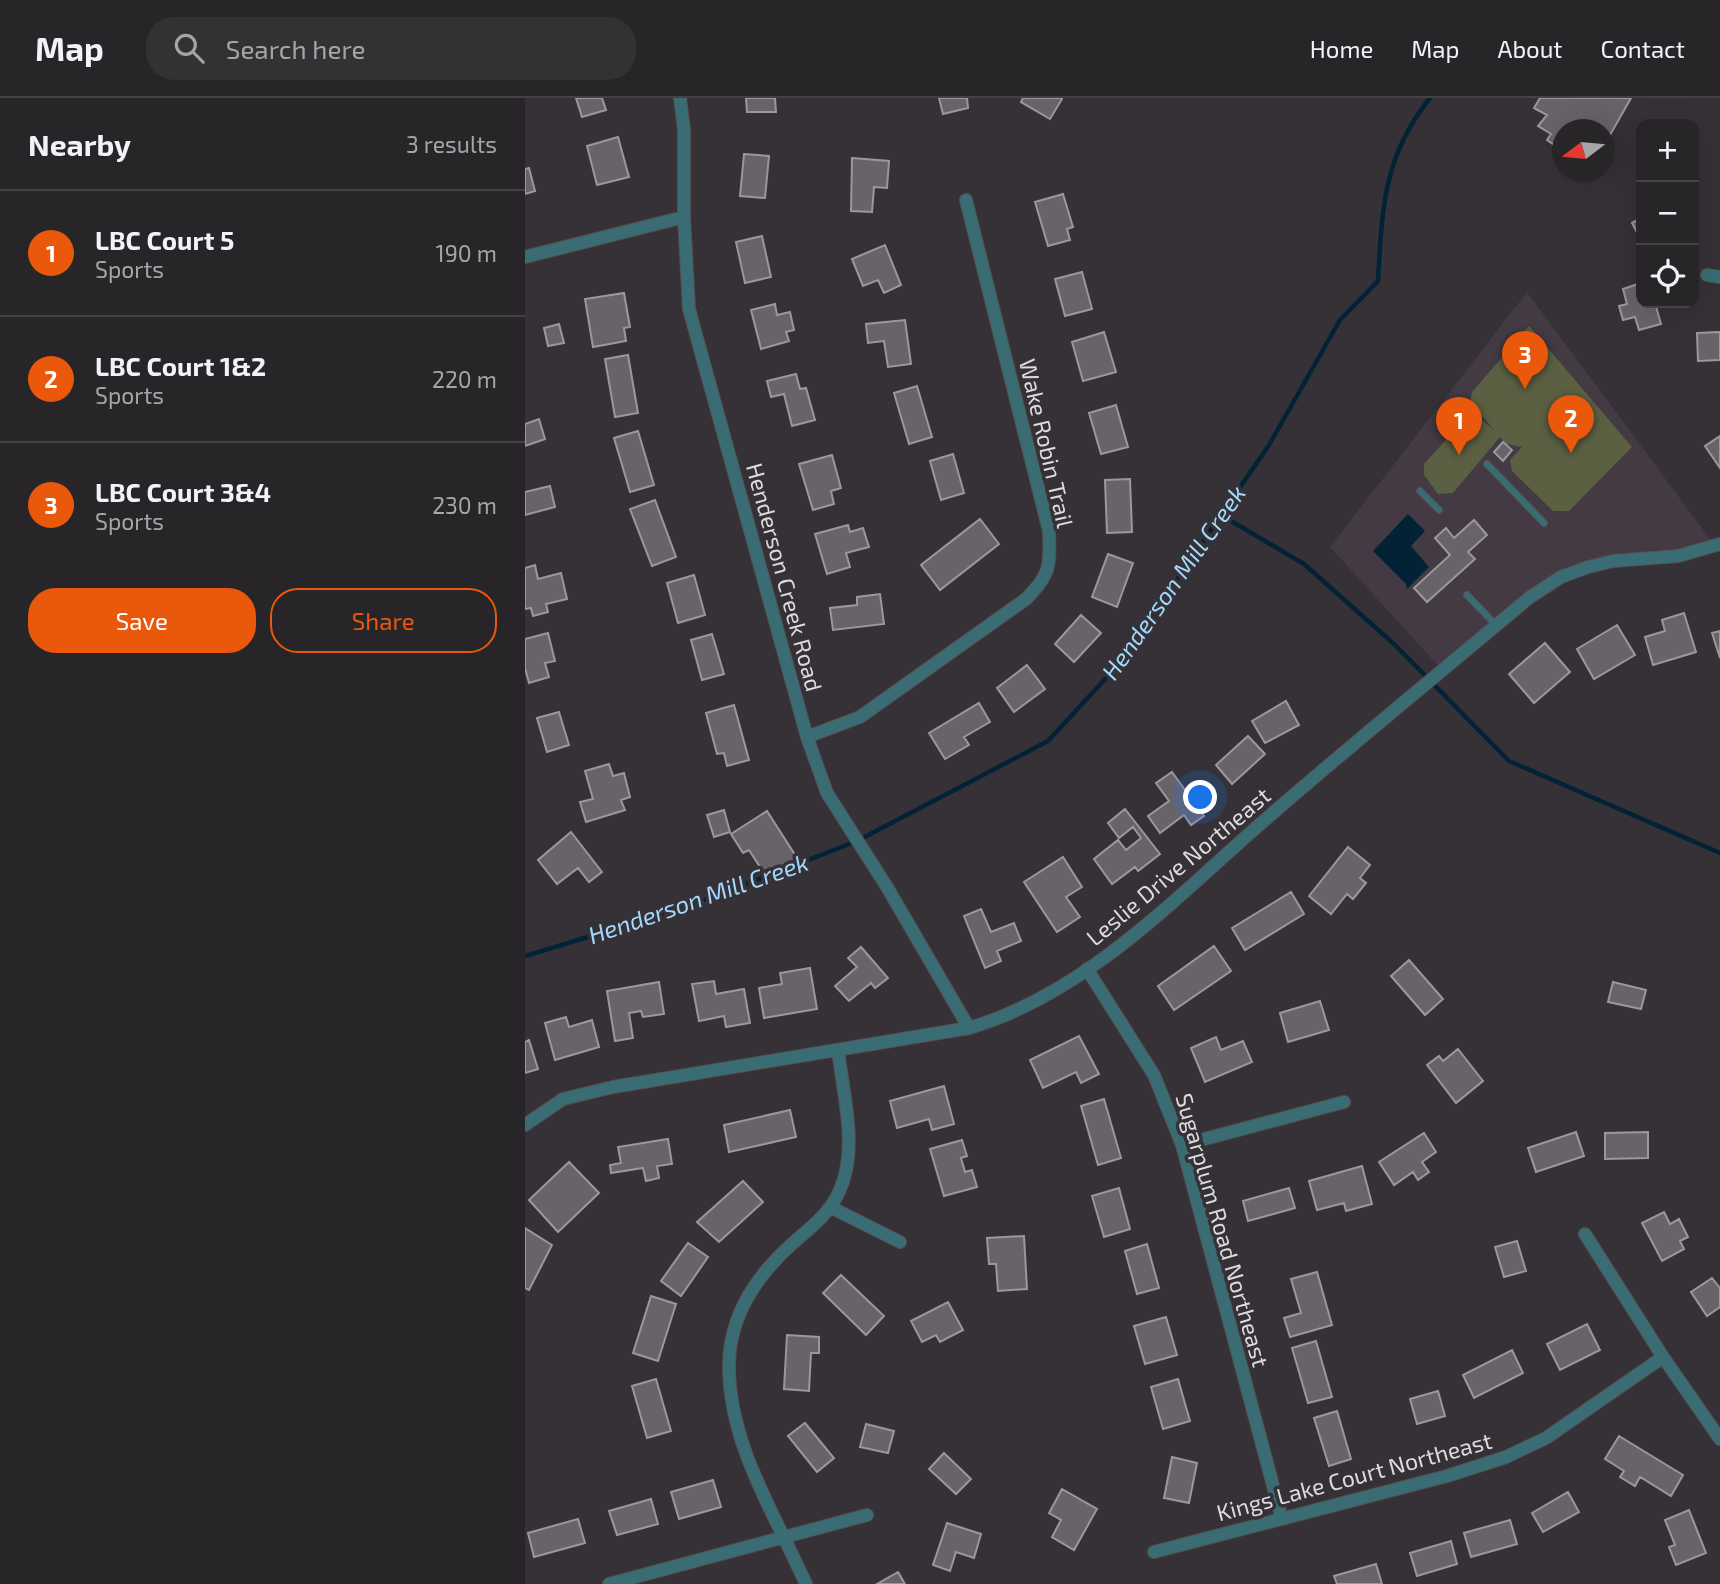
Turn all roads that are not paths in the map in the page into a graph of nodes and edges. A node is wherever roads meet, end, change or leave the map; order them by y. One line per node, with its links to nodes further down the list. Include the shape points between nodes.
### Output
1 (680, 98): 3 (street, Henderson Creek Road)
2 (966, 200): 12 (street, Wake Robin Trail, via 1049,531 1050,567 1026,599 860,717)
3 (684, 217): 4 (street); 12 (street, Henderson Creek Road, via 689,309)
4 (525, 257)
5 (1487, 464): 8 (lane)
6 (1420, 491): 7 (lane)
7 (1439, 510)
8 (1544, 523)
9 (1720, 544): 11 (street, Leslie Drive Northeast, via 1678,556 1588,567 1561,577)
10 (1467, 595): 11 (lane)
11 (1496, 625): 13 (street, Leslie Drive Northeast, via 1265,819 1164,911)
12 (807, 737): 14 (street, Henderson Creek Road, via 827,793)
13 (1087, 968): 14 (street, Leslie Drive Northeast, via 1030,1004); 18 (street, Sugarplum Road Northeast, via 1154,1075)
14 (969, 1028): 15 (street, Leslie Drive Northeast)
15 (838, 1050): 17 (street, Leslie Drive Northeast, via 613,1087 563,1099); 19 (street, via 849,1147 840,1191)
16 (1344, 1102): 18 (street)
17 (525, 1125)
18 (1182, 1145): 25 (street, Sugarplum Road Northeast)
19 (830, 1207): 21 (street); 26 (street, via 749,1293 730,1346 732,1404 747,1459)
20 (1585, 1234): 22 (street)
21 (900, 1242)
22 (1663, 1357): 23 (street); 25 (street, Kings Lake Court Northeast, via 1546,1438 1506,1457)
23 (1720, 1439)
24 (867, 1515): 26 (street)
25 (1282, 1518): 27 (street, Kings Lake Court Northeast)
26 (786, 1538): 28 (street); 29 (street)
27 (1154, 1552)
28 (609, 1584)
29 (806, 1584)

